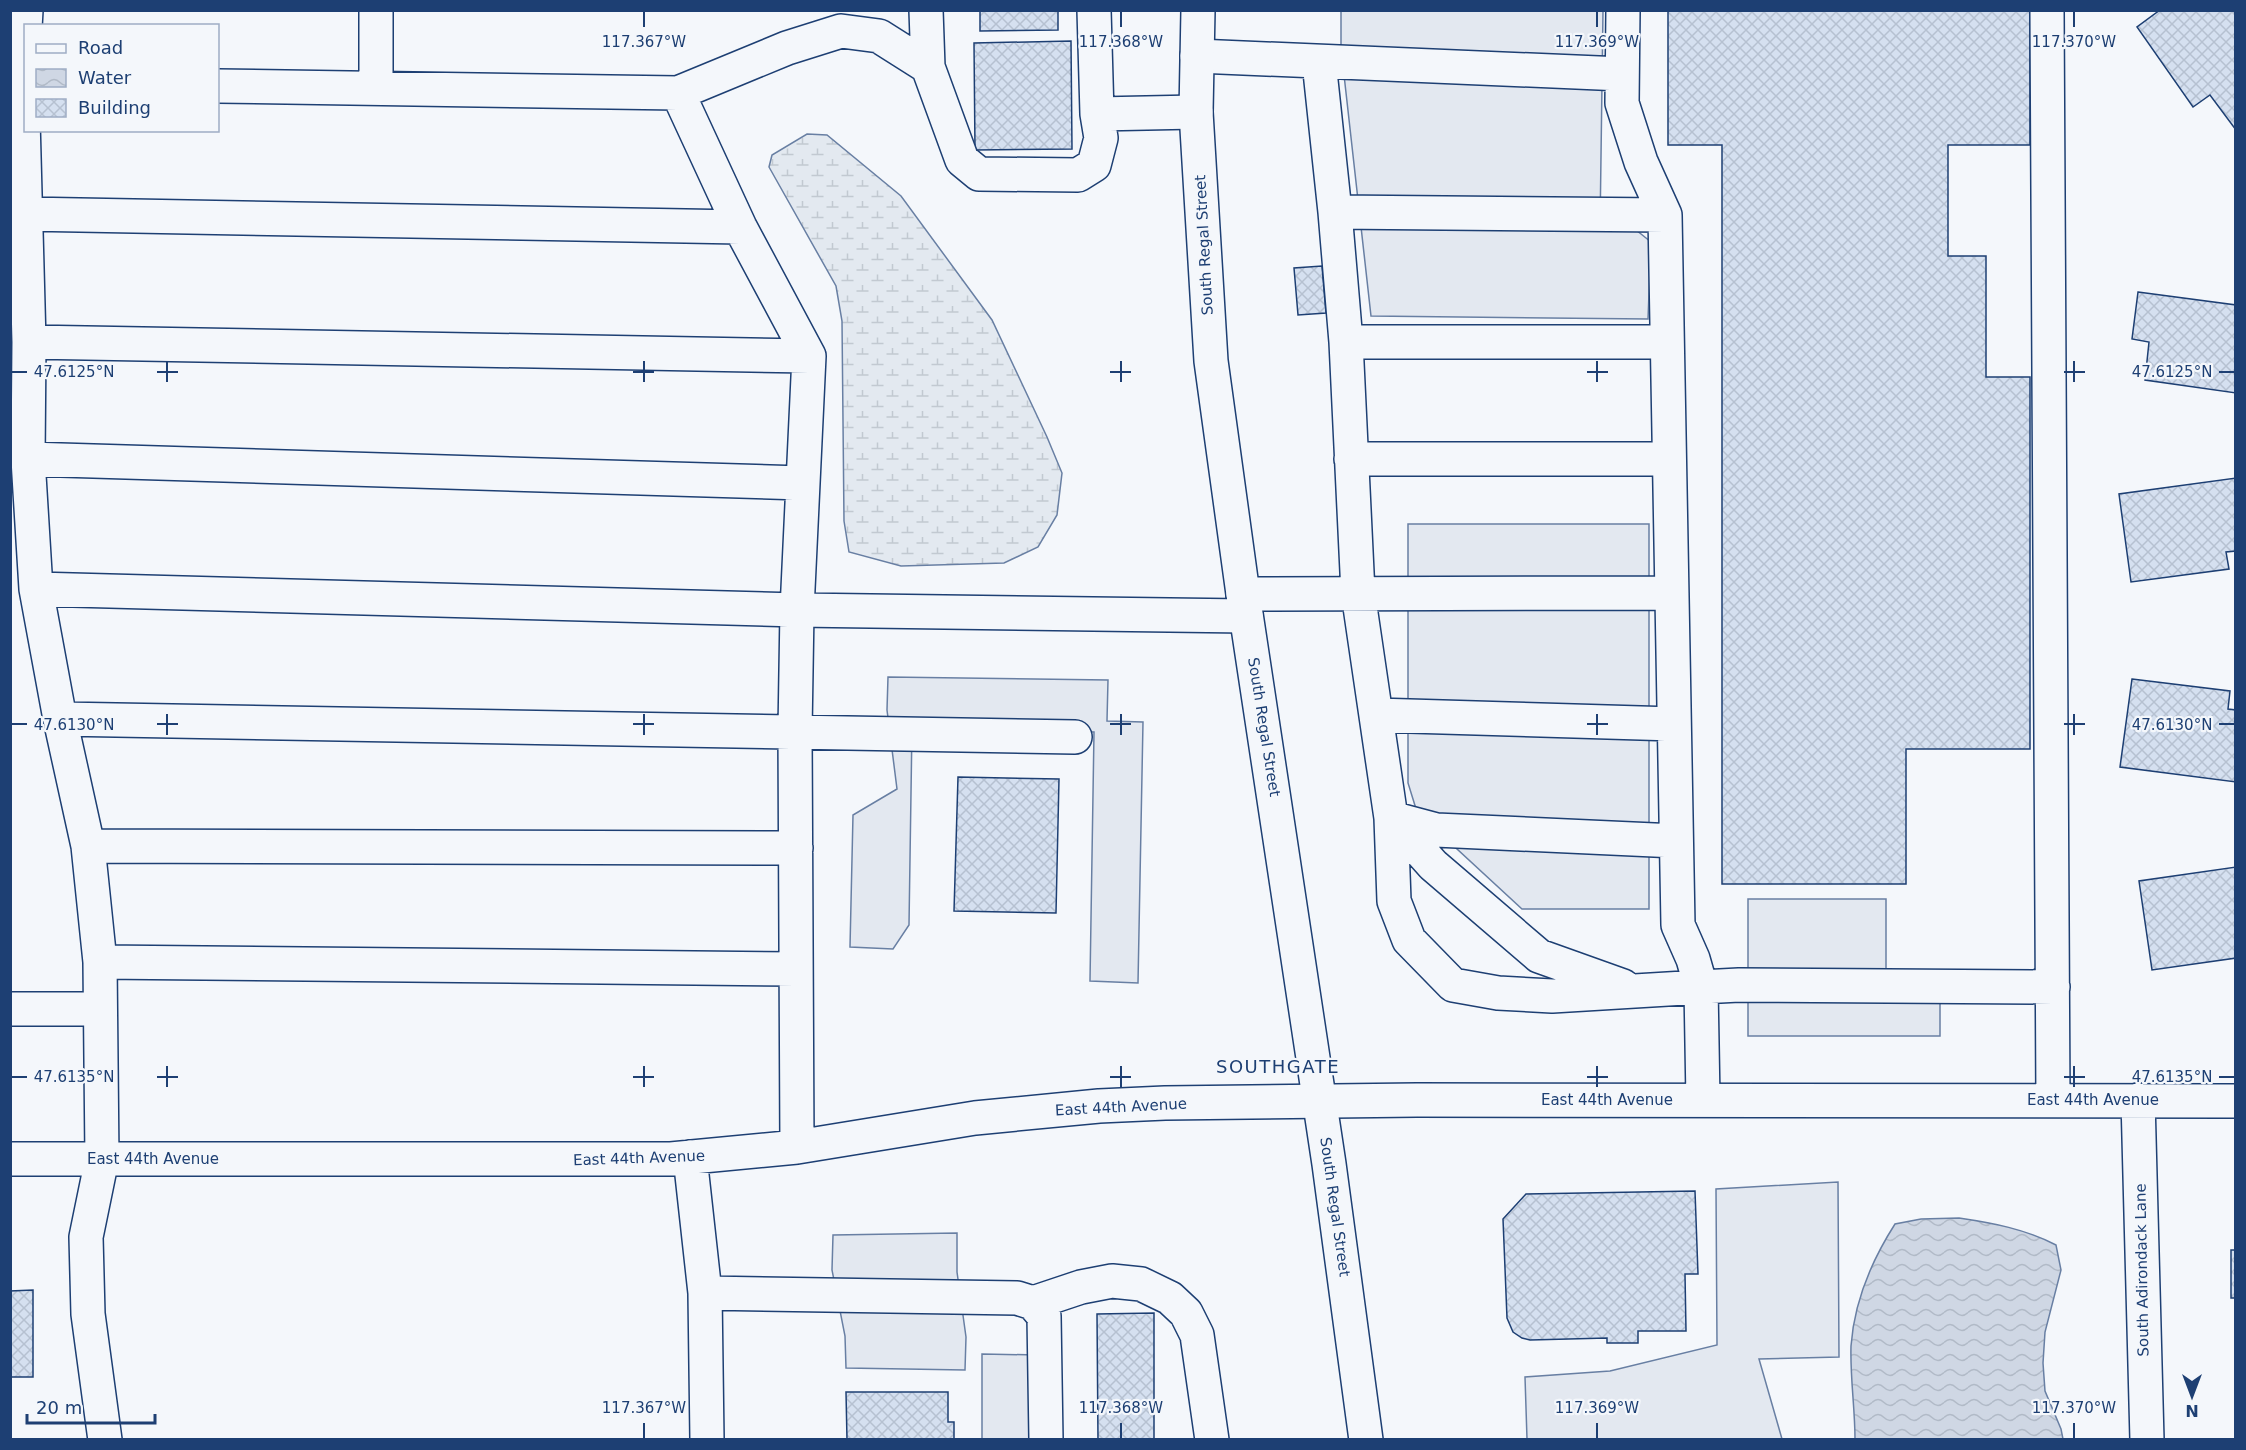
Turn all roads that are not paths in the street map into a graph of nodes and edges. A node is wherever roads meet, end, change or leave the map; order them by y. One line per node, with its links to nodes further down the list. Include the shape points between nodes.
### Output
1 (376, 10): 12 (street)
2 (926, 10): 9 (street)
3 (1094, 10): 15 (street)
4 (1198, 10): 7 (street, South Regal Street)
5 (1623, 10): 10 (street)
6 (2047, 10): 46 (street)
7 (1197, 56): 8 (street); 14 (street, South Regal Street)
8 (1319, 62): 10 (street); 17 (street)
9 (928, 67): 13 (street, via 879,36 841,31 787,48); 15 (street, via 962,160 979,174 1078,175 1094,165 1101,138)
10 (1622, 74): 19 (street, via 1622,102 1641,162)
11 (219, 86): 12 (street)
12 (376, 88): 13 (street)
13 (678, 93): 20 (street)
14 (1196, 112): 15 (street); 32 (street, South Regal Street, via 1211,361)
15 (1097, 114)
16 (24, 132): 18 (street)
17 (1335, 212): 19 (street); 22 (street)
18 (25, 214): 20 (street); 21 (street)
19 (1665, 215): 23 (street)
20 (740, 227): 24 (street)
21 (29, 342): 24 (street); 25 (street)
22 (1346, 342): 23 (street); 26 (street)
23 (1666, 342): 27 (street)
24 (809, 356): 28 (street)
25 (28, 459): 28 (street); 29 (street)
26 (1351, 459): 27 (street); 31 (street)
27 (1668, 459): 30 (street)
28 (802, 483): 33 (street)
29 (36, 589): 33 (street); 35 (street)
30 (1672, 592): 31 (street); 36 (street)
31 (1358, 593): 32 (street); 34 (street)
32 (1244, 605): 33 (street); 54 (street, South Regal Street)
33 (797, 610): 37 (street)
34 (1376, 715): 36 (street); 39 (street)
35 (60, 719): 37 (street); 41 (street)
36 (1674, 724): 40 (street)
37 (795, 731): 38 (street); 42 (street)
38 (1075, 737)
39 (1391, 818): 40 (street, via 1436,830); 47 (street, via 1433,865 1539,956); 47 (street, via 1394,901 1409,940 1453,985 1552,996)
40 (1676, 841): 45 (street, via 1678,925)
41 (88, 846): 42 (street); 43 (street)
42 (796, 848): 44 (street)
43 (100, 962): 44 (street); 49 (street)
44 (796, 969): 55 (street)
45 (1701, 987): 46 (street); 47 (street); 50 (street)
46 (2053, 987): 51 (street)
47 (1639, 992)
48 (10, 1009): 49 (street)
49 (100, 1009): 58 (street)
50 (1703, 1100): 51 (street, East 44th Avenue); 54 (street, East 44th Avenue)
51 (2053, 1100): 52 (street, East 44th Avenue)
52 (2138, 1100): 53 (street, East 44th Avenue); 66 (street, South Adirondack Lane)
53 (2235, 1101)
54 (1320, 1102): 55 (street, East 44th Avenue, via 1165,1103 1040,1111); 65 (street, South Regal Street)
55 (797, 1147): 56 (street, East 44th Avenue)
56 (690, 1157): 58 (street, East 44th Avenue); 59 (street)
57 (10, 1159): 58 (street, East 44th Avenue)
58 (102, 1159): 61 (street, via 86,1237 88,1314)
59 (705, 1293): 60 (street, via 1017,1298); 62 (street)
60 (1033, 1303): 63 (street, via 1044,1316); 64 (street, via 1112,1281 1141,1284 1170,1298 1186,1313 1197,1335)
61 (105, 1440)
62 (707, 1440)
63 (1046, 1440)
64 (1212, 1440)
65 (1366, 1440)
66 (2146, 1440)

